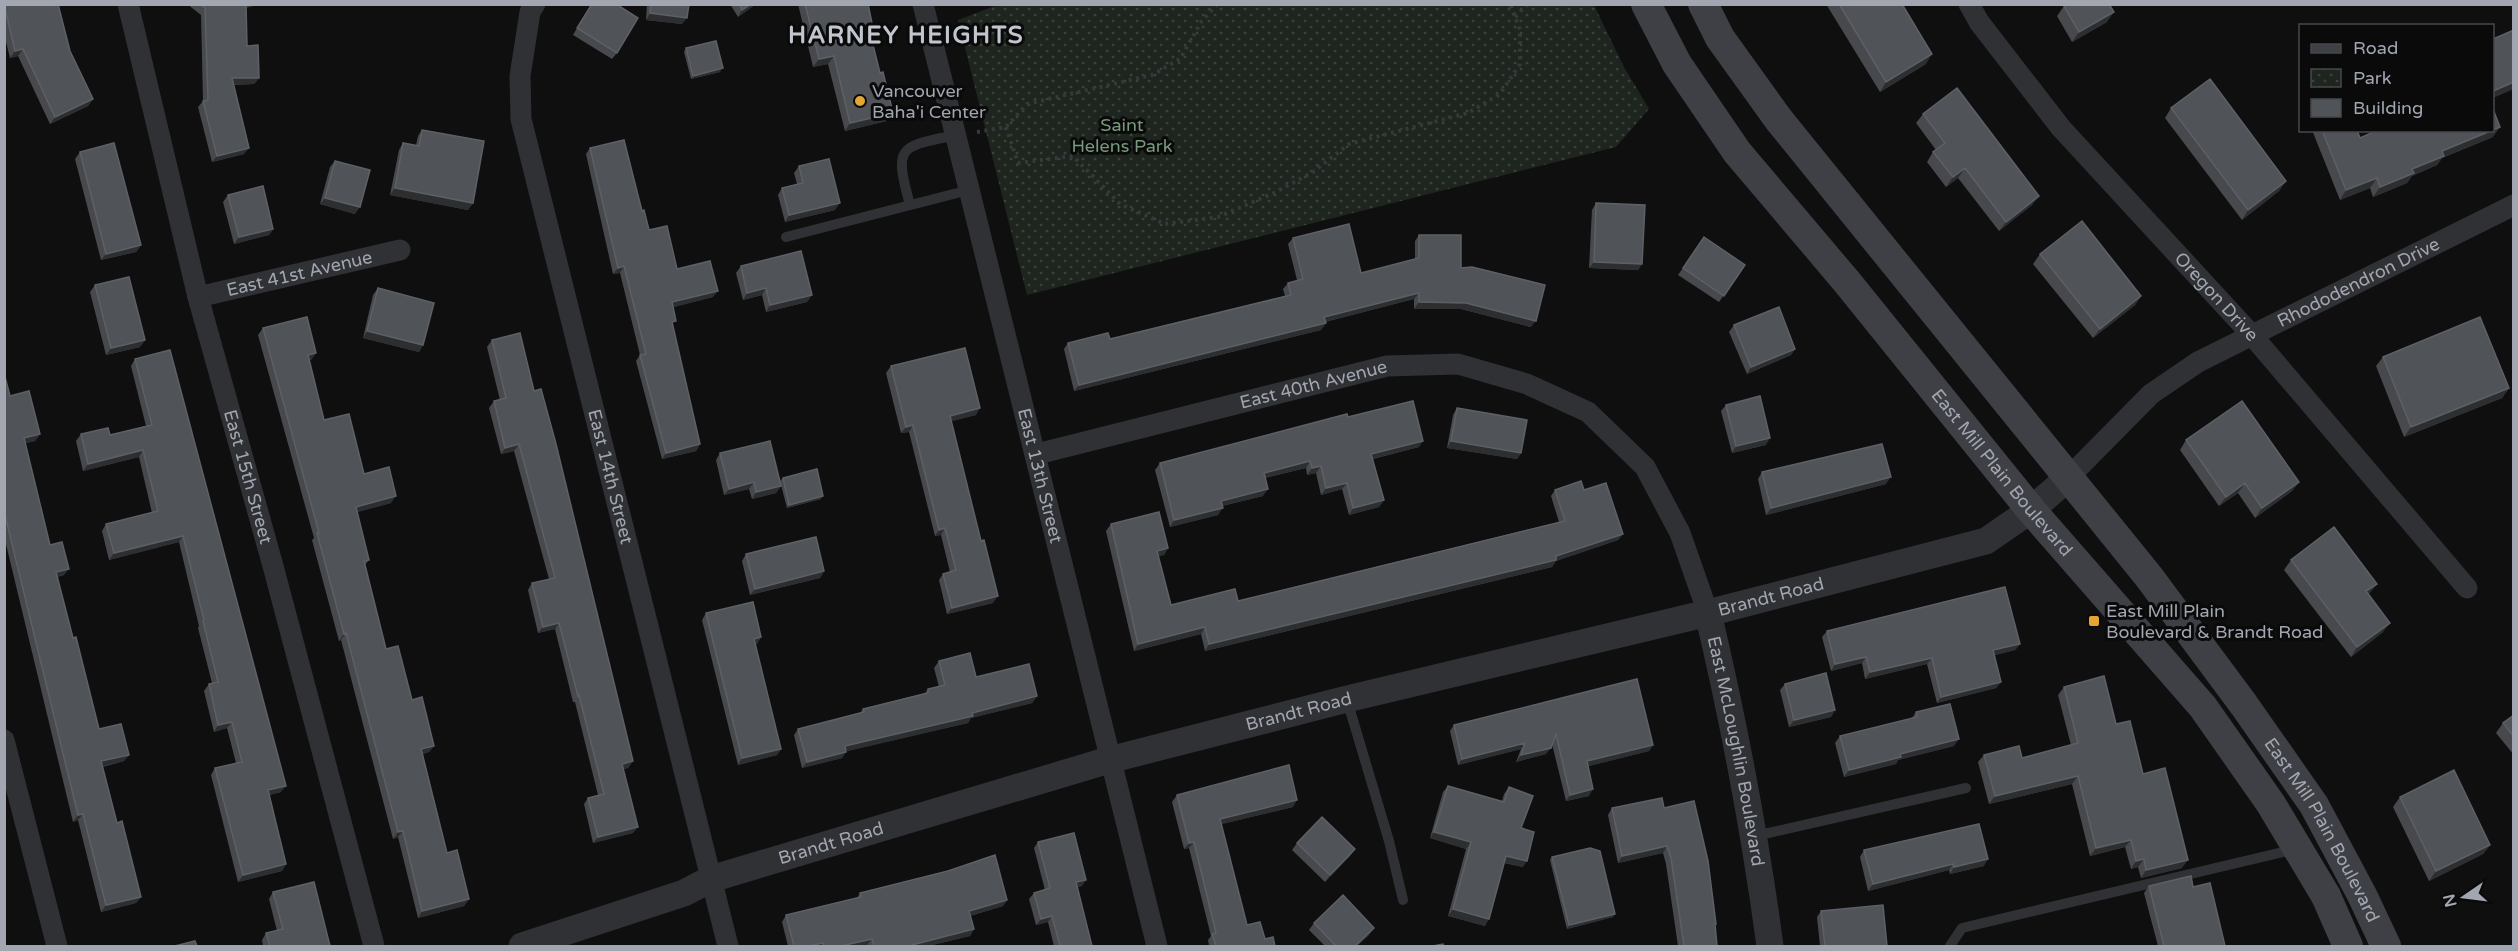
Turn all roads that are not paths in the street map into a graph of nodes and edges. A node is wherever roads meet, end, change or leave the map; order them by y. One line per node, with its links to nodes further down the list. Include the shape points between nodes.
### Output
1 (128, 4): 13 (street, East 15th Street)
2 (535, 4): 27 (street, East 14th Street, via 530,12 520,76 521,119)
3 (924, 4): 7 (street, East 13th Street)
4 (1646, 4): 18 (main road, East Mill Plain Boulevard, via 1677,64 1737,152)
5 (1703, 4): 17 (main road, East Mill Plain Boulevard, via 1720,38 1779,120)
6 (1969, 4): 14 (street, Oregon Drive, via 2061,128)
7 (956, 135): 8 (street, East 13th Street); 9 (lane, via 907,148 900,170)
8 (969, 190): 9 (lane); 16 (street, East 13th Street)
9 (910, 205): 11 (lane)
10 (2514, 205): 14 (street, Rhododendron Drive)
11 (786, 237)
12 (400, 250): 13 (street, East 41st Avenue)
13 (198, 297): 30 (street, East 15th Street)
14 (2251, 334): 17 (street, Rhododendron Drive, via 2198,362 2151,394); 19 (street, Oregon Drive)
15 (1588, 412): 16 (street, East 40th Avenue, via 1527,384 1458,364 1387,366); 20 (street, East McLoughlin Boulevard, via 1645,467 1680,533)
16 (1037, 454): 23 (street, East 13th Street)
17 (2068, 478): 18 (street, Brandt Road); 37 (main road, East Mill Plain Boulevard, via 2149,577 2314,805)
18 (2031, 510): 20 (street, Brandt Road, via 1986,541); 26 (main road, East Mill Plain Boulevard, via 2203,706)
19 (2467, 588)
20 (1708, 613): 21 (street, Brandt Road); 25 (street, East McLoughlin Boulevard, via 1736,731)
21 (1347, 699): 23 (street, Brandt Road); 28 (lane)
22 (4, 740): 29 (street)
23 (1109, 760): 27 (street, Brandt Road); 33 (street, East 13th Street)
24 (1966, 788): 25 (lane)
25 (1755, 836): 34 (street, East McLoughlin Boulevard)
26 (2298, 848): 35 (lane, via 1962,927); 36 (main road, East Mill Plain Boulevard, via 2326,896)
27 (711, 879): 31 (street, Brandt Road, via 684,893); 32 (street, East 14th Street)
28 (1403, 900)
29 (57, 946)
30 (374, 946)
31 (522, 946)
32 (728, 946)
33 (1157, 946)
34 (1770, 946)
35 (1950, 946)
36 (2348, 946)
37 (2386, 946)

